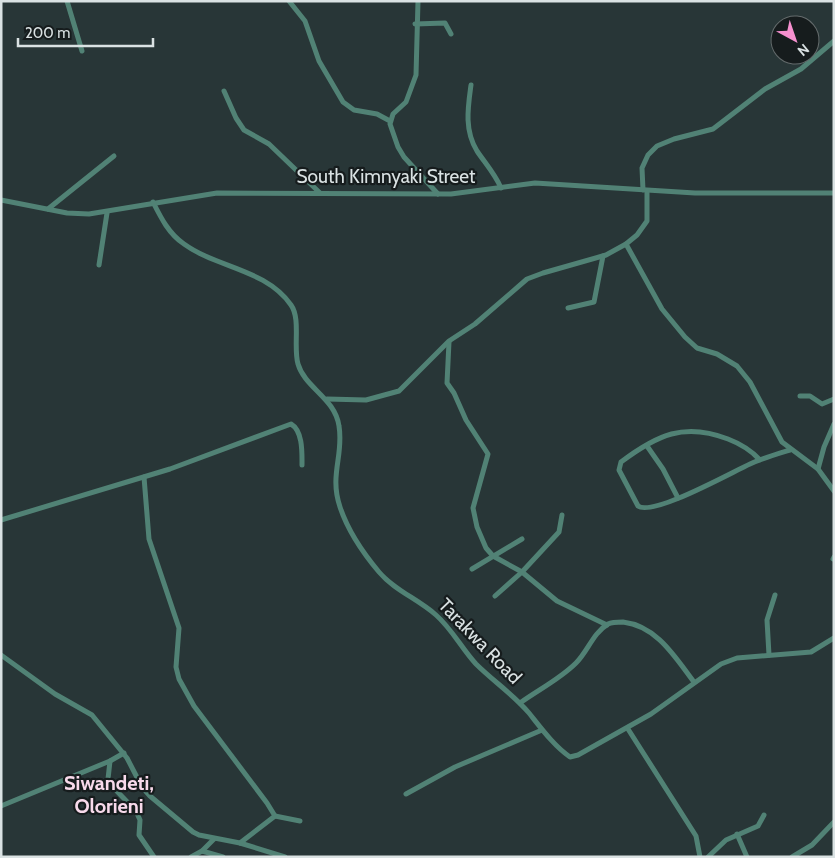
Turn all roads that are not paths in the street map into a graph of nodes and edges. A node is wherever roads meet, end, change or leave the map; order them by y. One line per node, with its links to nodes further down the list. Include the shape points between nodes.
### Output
1 (67, 1): 7 (street)
2 (289, 1): 10 (street, via 305,20 319,60 343,102 354,110 377,114)
3 (418, 1): 4 (street)
4 (416, 24): 5 (street, via 445,23); 10 (street, via 413,87 406,102)
5 (450, 34)
6 (834, 41): 13 (street, via 801,69 765,89 712,129 674,138 657,146 642,168)
7 (82, 52)
8 (471, 85): 12 (street, via 467,111 471,137)
9 (224, 92): 14 (street, via 244,130 269,144)
10 (390, 121): 16 (street, via 404,157)
11 (114, 156): 19 (street)
12 (501, 188): 13 (street, South Kimnyaki Street, via 549,183); 16 (street, South Kimnyaki Street)
13 (645, 190): 15 (street, South Kimnyaki Street); 21 (street, via 647,221 637,236)
14 (320, 193): 16 (street, South Kimnyaki Street); 18 (street, South Kimnyaki Street, via 216,193)
15 (834, 193)
16 (438, 195)
17 (1, 200): 19 (street, South Kimnyaki Street)
18 (153, 202): 20 (street, South Kimnyaki Street); 27 (street, Tarakwa Road, via 169,229 184,245 260,279 290,303 295,313 298,365)
19 (48, 209): 20 (street, South Kimnyaki Street, via 77,214)
20 (107, 212): 23 (street)
21 (626, 244): 22 (street); 31 (street, via 662,309 696,348 729,359 743,374 775,432)
22 (603, 256): 24 (street, via 594,302); 25 (street, via 534,276)
23 (99, 265)
24 (568, 308)
25 (449, 341): 27 (street, via 399,391 366,400); 41 (street, via 446,383 488,454 473,508 481,538)
26 (800, 396): 28 (street, via 813,397 822,404)
27 (326, 399): 51 (street, Tarakwa Road, via 339,424 334,482 336,495 355,538 379,572 437,615 477,665)
28 (834, 399)
29 (834, 424): 34 (street)
30 (647, 446): 32 (street, via 675,432 698,431 742,445); 37 (street); 37 (street, via 619,465 621,476 638,506 650,508)
31 (790, 450): 32 (street); 34 (street)
32 (760, 460): 37 (street)
33 (302, 465): 35 (street, via 300,437 291,424)
34 (818, 470): 36 (street)
35 (144, 477): 39 (street); 59 (street, via 149,539 179,628 176,667 179,679 194,706)
36 (834, 491)
37 (678, 498)
38 (562, 515): 43 (street, via 559,532)
39 (1, 520)
40 (522, 539): 41 (street)
41 (493, 556): 42 (street); 43 (street)
42 (472, 569)
43 (522, 572): 45 (street); 46 (street, via 557,601)
44 (774, 595): 49 (street, via 767,620)
45 (495, 596)
46 (607, 625): 50 (street, via 618,622 635,624 651,632); 51 (street, via 576,663)
47 (834, 638): 49 (street, Tarakwa Road, via 811,652)
48 (1, 655): 54 (street, via 55,694 92,715)
49 (769, 655): 50 (street, Tarakwa Road, via 737,658 721,664)
50 (694, 682): 52 (street, Tarakwa Road)
51 (520, 703): 53 (street, Tarakwa Road)
52 (628, 729): 53 (street, Tarakwa Road, via 573,758); 70 (street, via 696,836)
53 (542, 730): 56 (street, via 455,767)
54 (124, 753): 55 (street); 63 (street, via 142,787 160,807 199,835)
55 (110, 761): 57 (street); 66 (street, via 110,784 136,811 140,820 139,835)
56 (406, 794)
57 (1, 806)
58 (764, 815): 62 (street, via 758,826)
59 (274, 816): 60 (street); 64 (street)
60 (300, 821)
61 (834, 822): 73 (street, via 816,841)
62 (737, 834): 71 (street); 72 (street)
63 (214, 839): 64 (street); 65 (street)
64 (240, 843): 69 (street)
65 (202, 851): 67 (street); 68 (street)
66 (154, 857)
67 (191, 857)
68 (223, 857)
69 (285, 857)
70 (700, 857)
71 (708, 857)
72 (747, 857)
73 (792, 857)

